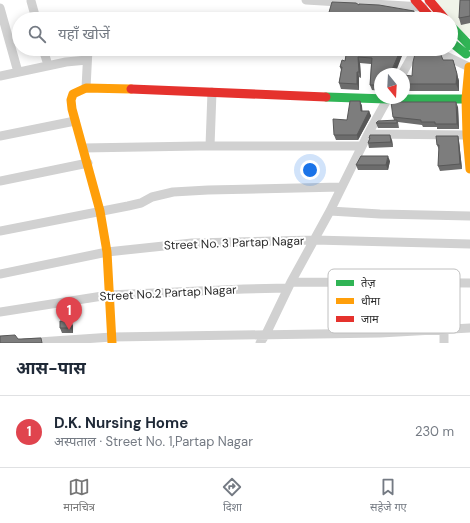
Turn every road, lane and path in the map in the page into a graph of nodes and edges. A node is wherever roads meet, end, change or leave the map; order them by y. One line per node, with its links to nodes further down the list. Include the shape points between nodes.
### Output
1 (306, 0): 5 (street)
2 (415, 0): 5 (street)
3 (429, 0): 9 (street)
4 (31, 1): 7 (street)
5 (423, 7): 8 (street)
6 (0, 8): 13 (street)
7 (34, 12)
8 (427, 12)
9 (439, 12)
10 (458, 35): 12 (street)
11 (458, 48): 12 (street)
12 (469, 49): 22 (street, via 466,59)
13 (12, 51)
14 (14, 56): 23 (street)
15 (45, 56): 20 (street)
16 (87, 56): 19 (street)
17 (412, 56): 21 (street)
18 (444, 56): 22 (street)
19 (87, 60): 20 (street); 25 (street)
20 (48, 65): 23 (street)
21 (405, 68)
22 (469, 68): 29 (street)
23 (18, 72): 24 (street)
24 (0, 76)
25 (86, 88): 26 (street); 31 (street, via 73,94 71,100)
26 (212, 92): 27 (street); 35 (street)
27 (374, 98)
28 (410, 99): 29 (street)
29 (466, 99): 33 (street)
30 (384, 104): 32 (street)
31 (75, 121): 34 (street); 37 (street)
32 (368, 134): 33 (street); 36 (street)
33 (467, 135): 39 (street)
34 (0, 136)
35 (210, 146): 36 (street); 37 (street)
36 (362, 146): 41 (street)
37 (83, 148): 38 (street)
38 (88, 163): 40 (street); 42 (street)
39 (470, 169)
40 (0, 181)
41 (341, 187): 42 (street, via 173,192 152,197 141,203); 43 (street)
42 (100, 211): 45 (street); 48 (street)
43 (330, 211): 44 (street); 46 (street)
44 (470, 216)
45 (0, 231)
46 (314, 240): 47 (street, Street No. 3 Partap Nagar); 48 (street, Street No. 3 Partap Nagar, via 192,243); 52 (street)
47 (470, 244)
48 (107, 252): 49 (street, Street No. 3 Partap Nagar); 54 (street)
49 (0, 274)
50 (460, 283): 51 (street, Street No.2 Partap Nagar)
51 (470, 283)
52 (290, 285): 53 (street, Street No.2 Partap Nagar); 54 (street, Street No.2 Partap Nagar); 59 (street)
53 (328, 285)
54 (109, 295): 55 (street, Street No.2 Partap Nagar); 60 (street)
55 (0, 312)
56 (470, 328): 57 (street)
57 (460, 329)
58 (380, 333): 59 (street)
59 (266, 334): 60 (street); 64 (street)
60 (112, 340): 61 (street)
61 (80, 341): 62 (street)
62 (46, 342): 63 (street)
63 (24, 343)
64 (260, 343)

